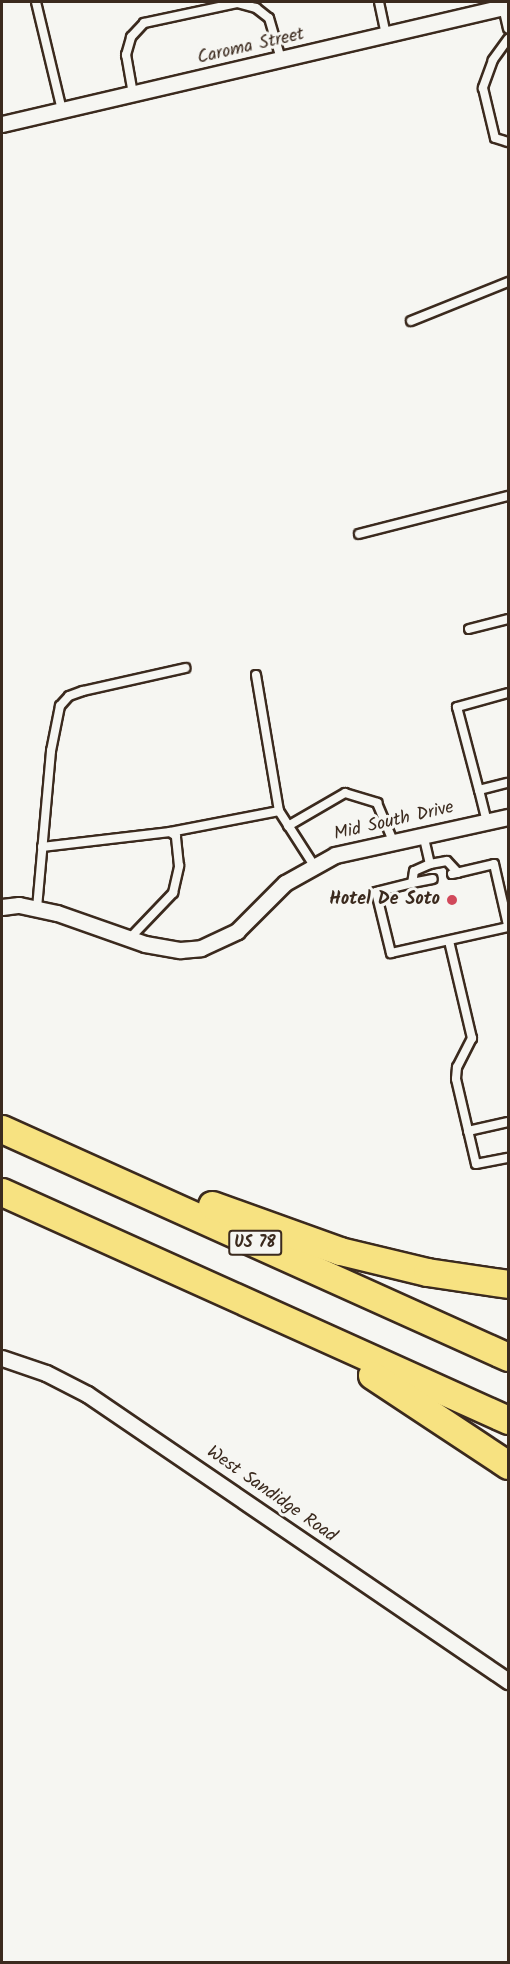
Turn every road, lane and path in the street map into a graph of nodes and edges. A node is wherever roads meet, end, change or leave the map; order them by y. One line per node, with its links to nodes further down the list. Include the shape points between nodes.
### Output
1 (36, 2): 9 (lane)
2 (379, 2): 5 (lane)
3 (506, 6): 4 (lane); 5 (street, Caroma Street)
4 (508, 28)
5 (386, 35): 7 (street, Caroma Street)
6 (508, 39): 11 (lane, via 493,60 483,88 495,138)
7 (281, 60): 8 (street, Caroma Street); 8 (lane, via 268,18 256,8 237,3 144,23 131,37 126,55)
8 (133, 94): 9 (street, Caroma Street)
9 (62, 110): 10 (street, Caroma Street)
10 (2, 124)
11 (508, 142)
12 (508, 282): 13 (lane)
13 (411, 321)
14 (508, 496): 15 (lane)
15 (359, 534)
16 (508, 619): 17 (lane)
17 (468, 629)
18 (185, 668): 30 (lane, via 83,691 69,696 60,706 51,751)
19 (256, 675): 23 (lane)
20 (508, 693): 22 (lane, via 457,707)
21 (508, 783): 22 (lane)
22 (479, 790): 25 (lane)
23 (279, 811): 26 (lane); 27 (lane)
24 (508, 817): 25 (street, Mid South Drive)
25 (487, 821): 28 (street, Mid South Drive)
26 (288, 826): 29 (lane, via 345,793 376,803); 31 (lane)
27 (170, 832): 30 (lane); 38 (lane, via 176,836 179,866 173,892)
28 (423, 834): 29 (street, Mid South Drive); 32 (lane)
29 (393, 841): 31 (street, Mid South Drive, via 352,849)
30 (42, 847): 36 (lane)
31 (313, 864): 38 (street, Mid South Drive, via 285,884 237,931 210,945 169,949)
32 (430, 864): 34 (lane, via 414,871); 37 (lane, via 447,861 455,874 494,864)
33 (433, 879): 34 (lane)
34 (412, 883): 39 (lane, via 376,892 391,953)
35 (2, 907): 36 (street, Mid South Drive)
36 (36, 908): 38 (street, Mid South Drive)
37 (508, 926): 39 (lane)
38 (129, 939)
39 (449, 940): 42 (lane, via 472,1038 457,1067)
40 (508, 1122): 42 (lane)
41 (2, 1129): 45 (highway, via 89,1156 272,1229 340,1251 427,1272); 48 (highway, US 78)
42 (468, 1131): 43 (lane, via 476,1164)
43 (508, 1158)
44 (2, 1192): 46 (highway)
45 (508, 1284)
46 (269, 1311): 49 (highway); 50 (highway, via 448,1422)
47 (2, 1358): 51 (street, West Sandidge Road, via 46,1373 87,1394)
48 (508, 1358)
49 (508, 1420)
50 (508, 1465)
51 (508, 1681)

